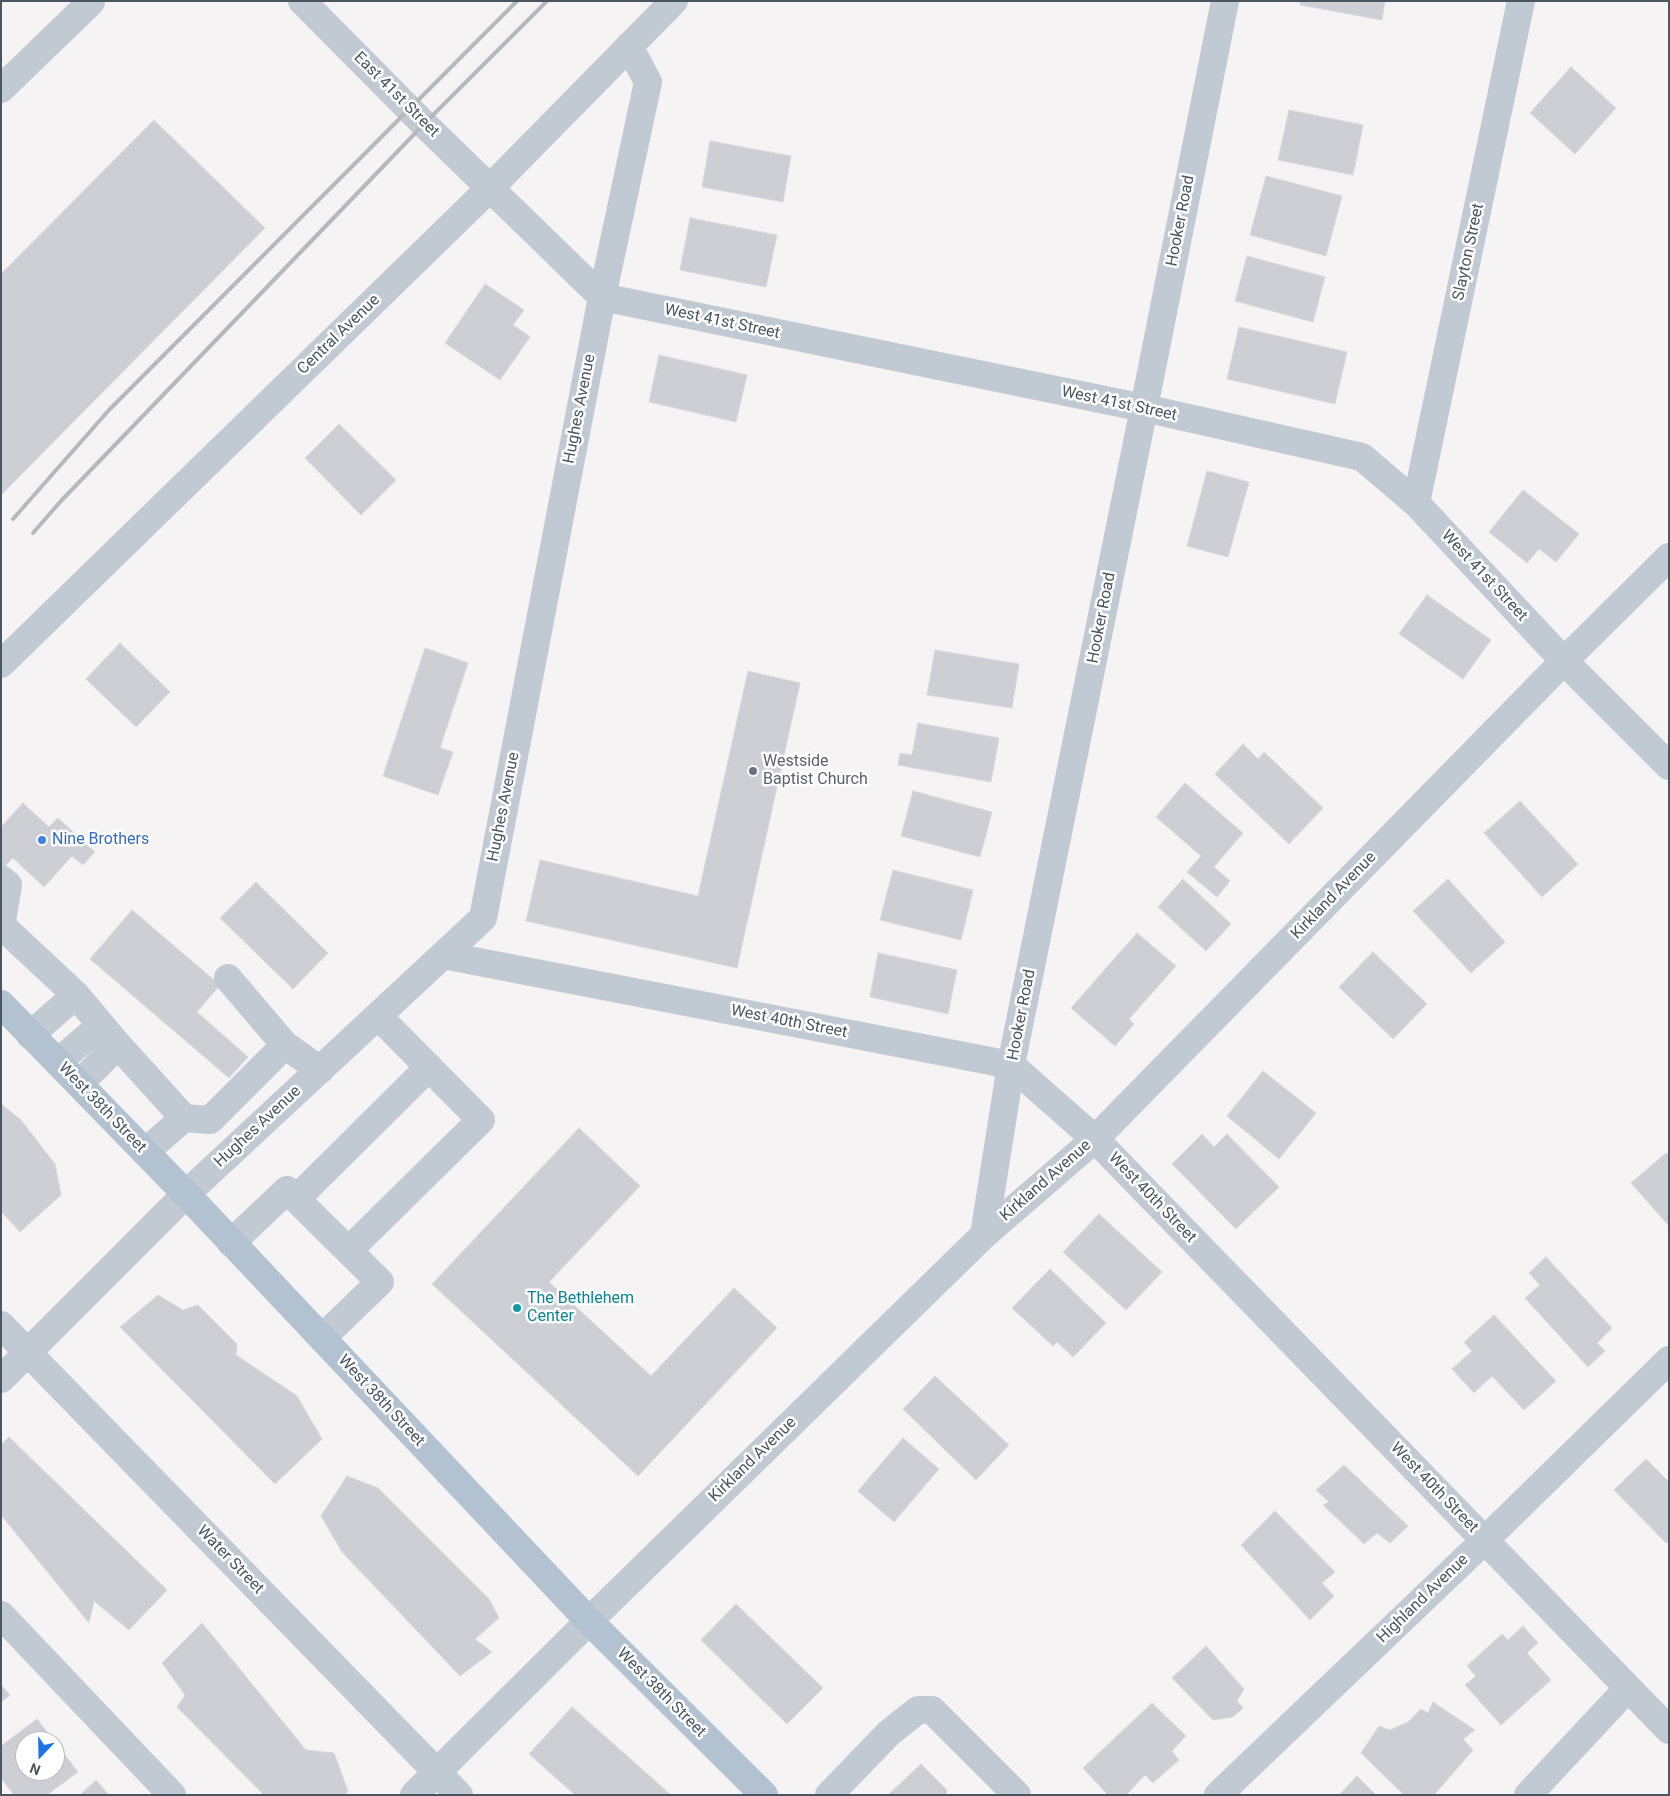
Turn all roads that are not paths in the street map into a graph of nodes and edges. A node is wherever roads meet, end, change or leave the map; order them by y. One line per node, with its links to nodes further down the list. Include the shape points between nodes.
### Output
1 (302, 1): 8 (street, East 41st Street)
2 (674, 1): 6 (street, Central Avenue)
3 (1225, 1): 10 (street, Hooker Road)
4 (1521, 1): 11 (street, Slayton Street)
5 (91, 2): 7 (street)
6 (629, 46): 8 (street, Central Avenue); 9 (street, Hughes Avenue, via 648,82)
7 (1, 89)
8 (489, 189): 9 (street); 14 (street, Central Avenue)
9 (602, 297): 10 (street, West 41st Street); 18 (street, Hughes Avenue, via 483,918)
10 (1144, 408): 11 (street, West 41st Street, via 1362,457); 27 (street, Hooker Road)
11 (1416, 503): 13 (street, West 41st Street)
12 (1669, 557): 13 (street, Kirkland Avenue)
13 (1564, 661): 15 (street, West 41st Street); 32 (street, Kirkland Avenue)
14 (1, 664)
15 (1669, 766)
16 (1, 879): 17 (street, via 8,885)
17 (2, 926): 20 (street)
18 (443, 955): 22 (street, Hughes Avenue); 27 (street, West 40th Street)
19 (228, 978): 25 (street)
20 (76, 995): 23 (street); 24 (street)
21 (1, 1004): 23 (main road, West 38th Street)
22 (378, 1016): 28 (street); 29 (street, Hughes Avenue)
23 (30, 1035): 26 (main road, West 38th Street)
24 (110, 1035): 26 (street); 30 (street); 31 (street)
25 (285, 1045): 29 (street); 31 (street, via 210,1120)
26 (58, 1062): 30 (main road, West 38th Street)
27 (1012, 1065): 32 (street, West 40th Street); 36 (street, Hooker Road)
28 (429, 1067): 35 (street); 38 (street, via 481,1120)
29 (320, 1070): 34 (street, Hughes Avenue)
30 (79, 1084): 33 (main road, West 38th Street)
31 (184, 1118): 33 (street)
32 (1095, 1140): 36 (street, Kirkland Avenue); 44 (street, West 40th Street)
33 (145, 1152): 34 (main road, West 38th Street)
34 (186, 1194): 37 (main road, West 38th Street); 41 (street, Hughes Avenue)
35 (296, 1199): 37 (street, via 287,1190); 38 (street)
36 (984, 1235): 46 (street, Kirkland Avenue)
37 (232, 1243): 40 (main road, West 38th Street)
38 (348, 1250): 40 (street, via 380,1282)
39 (1, 1325): 41 (street, Water Street)
40 (322, 1338): 46 (main road, West 38th Street)
41 (29, 1352): 43 (street, Hughes Avenue); 49 (street, Water Street)
42 (1669, 1360): 44 (street, Highland Avenue)
43 (1, 1379)
44 (1485, 1540): 47 (street, West 40th Street); 56 (street, Highland Avenue)
45 (1, 1615): 50 (street)
46 (588, 1621): 49 (street, Kirkland Avenue); 53 (main road, West 38th Street)
47 (1628, 1688): 48 (street, West 40th Street); 57 (street)
48 (1669, 1730)
49 (437, 1773): 51 (street, Kirkland Avenue); 52 (street, Water Street)
50 (172, 1795)
51 (414, 1795)
52 (459, 1795)
53 (764, 1795)
54 (829, 1795): 55 (street, via 889,1733 918,1710 932,1710)
55 (1017, 1795)
56 (1218, 1795)
57 (1528, 1795)

